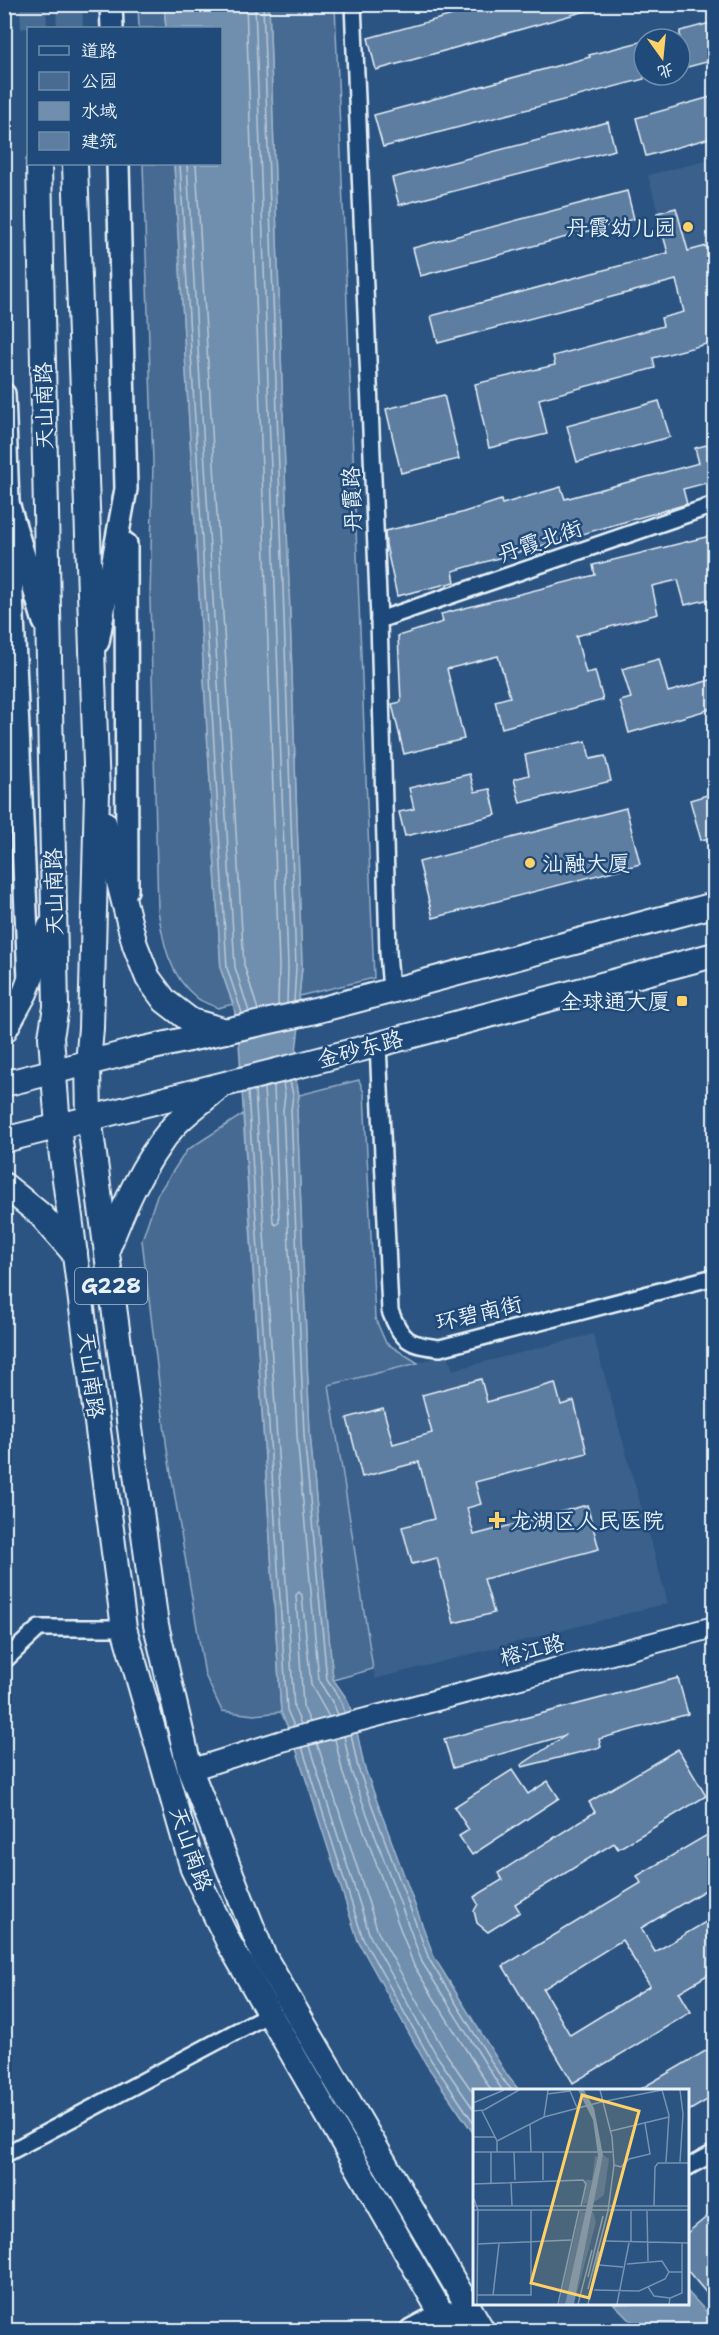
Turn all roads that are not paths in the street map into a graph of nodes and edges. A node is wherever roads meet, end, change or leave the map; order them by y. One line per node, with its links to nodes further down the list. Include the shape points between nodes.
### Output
1 (111, 4): 3 (main road)
2 (353, 4): 11 (street, 丹霞路)
3 (112, 27)
4 (39, 165): 12 (main road, 天山南路 / G228)
5 (75, 165): 13 (main road, 天山南路 / G228)
6 (118, 165): 8 (main road, 天山南路)
7 (4, 394): 9 (main road)
8 (126, 489): 13 (main road, 天山南路); 16 (main road, 天山南路)
9 (8, 503): 12 (main road); 19 (main road)
10 (714, 505): 11 (street, 丹霞北街)
11 (379, 620): 20 (street, 丹霞路)
12 (49, 641): 17 (main road, 天山南路 / G228)
13 (94, 666): 14 (main road, 天山南路 / G228)
14 (97, 794): 16 (main road); 24 (main road, 天山南路 / G228)
15 (714, 904): 20 (main road)
16 (127, 912): 22 (main road, via 148,978 165,1001 191,1021)
17 (55, 914): 19 (main road); 25 (main road, 天山南路 / G228, via 57,1007 51,1036)
18 (714, 955): 23 (main road, 金砂东路)
19 (29, 983): 21 (main road)
20 (391, 992): 22 (main road)
21 (4, 1031)
22 (229, 1031): 24 (main road)
23 (378, 1044): 26 (main road, 金砂东路); 34 (street, 环碧南街, via 390,1311 398,1331 416,1346 440,1348)
24 (88, 1064): 25 (main road); 28 (main road, 天山南路 / G228)
25 (53, 1071): 27 (main road); 29 (main road, 天山南路 / G228)
26 (228, 1083): 28 (main road, 金砂东路); 32 (main road, via 174,1126 147,1163 125,1203)
27 (4, 1084)
28 (89, 1117): 29 (main road, 金砂东路); 32 (main road, 天山南路 / G228)
29 (58, 1126): 30 (main road, 金砂东路); 33 (main road, 天山南路 / G228)
30 (4, 1140)
31 (4, 1185): 33 (main road, via 41,1215)
32 (106, 1252): 38 (main road, 天山南路 / G228, via 156,1625)
33 (75, 1254): 36 (main road, 天山南路 / G228)
34 (714, 1277)
35 (714, 1627): 38 (street, 榕江路, via 282,1741)
36 (124, 1628): 37 (street, via 39,1628); 39 (main road, 天山南路 / G228, via 194,1869)
37 (4, 1661)
38 (190, 1770): 43 (main road, 天山南路 / G228, via 263,1955)
39 (269, 2014): 40 (street); 44 (main road, 天山南路 / G228)
40 (4, 2155)
41 (713, 2156): 42 (street)
42 (689, 2167)
43 (475, 2319): 44 (main road)
44 (446, 2322): 45 (main road)
45 (411, 2331)

